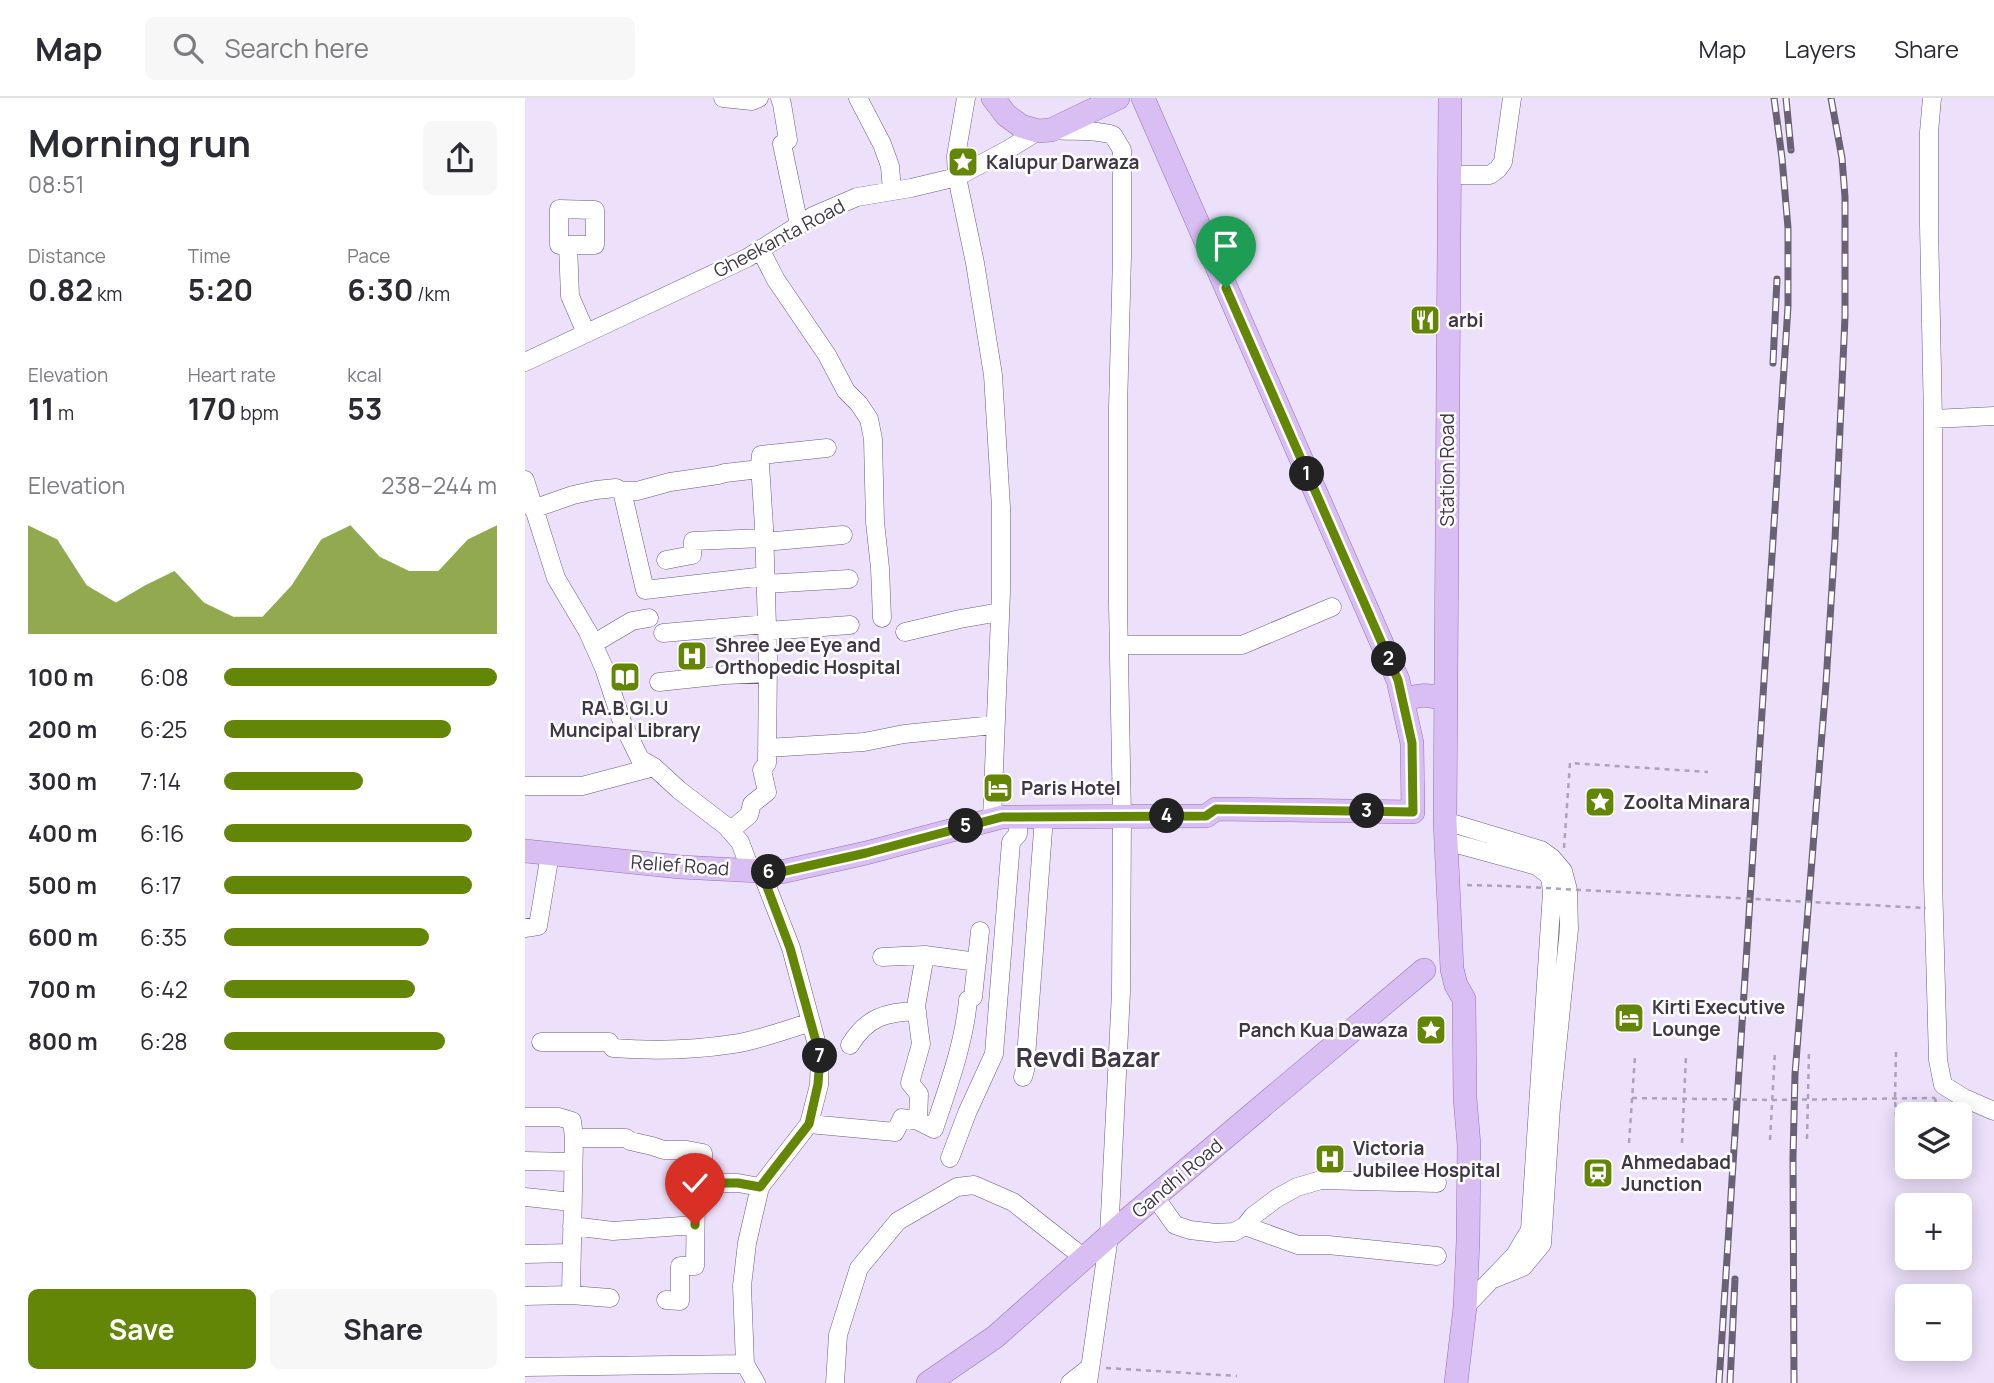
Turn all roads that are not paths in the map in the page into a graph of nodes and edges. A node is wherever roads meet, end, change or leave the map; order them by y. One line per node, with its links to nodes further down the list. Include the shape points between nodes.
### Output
1 (723, 98): 2 (street)
2 (759, 98)
3 (780, 98): 16 (street, via 788,139 782,144)
4 (858, 98): 15 (street, via 882,144)
5 (966, 98): 14 (street)
6 (993, 98): 12 (main road, via 1021,126)
7 (1118, 98): 12 (main road, Gheekanta Road)
8 (1143, 98): 46 (main road, via 1398,680)
9 (1450, 98): 13 (main road, Station Road)
10 (1512, 98): 13 (street, via 1503,162 1498,169 1490,175)
11 (1932, 98): 22 (street)
12 (1044, 130): 14 (street, Gheekanta Road); 42 (street, via 1098,131 1113,135 1122,150)
13 (1449, 175): 45 (main road, Station Road)
14 (957, 177): 15 (street, Gheekanta Road); 34 (street, via 993,375 1002,507)
15 (892, 191): 16 (street, Gheekanta Road, via 857,197)
16 (799, 225): 18 (street, Gheekanta Road)
17 (568, 245): 19 (street, via 570,296)
18 (760, 249): 19 (street, Gheekanta Road); 36 (street, via 846,391 869,419)
19 (586, 333): 20 (street, Gheekanta Road)
20 (525, 362)
21 (1994, 416): 22 (street)
22 (1933, 419): 71 (street, via 1933,880 1938,1060 1943,1085)
23 (827, 448): 24 (street, via 761,455)
24 (760, 469): 26 (street); 29 (street)
25 (525, 480): 27 (street)
26 (622, 491): 27 (street, via 596,490); 32 (street, via 645,590)
27 (533, 509): 41 (street, via 556,578)
28 (843, 535): 29 (street)
29 (764, 540): 30 (street, via 694,541 692,555); 32 (street)
30 (666, 560)
31 (849, 579): 32 (street)
32 (765, 580): 38 (street)
33 (1332, 607): 42 (street, via 1242,645)
34 (1000, 612): 39 (street); 47 (street)
35 (649, 618): 41 (street, via 632,621)
36 (882, 618)
37 (850, 625): 38 (street)
38 (767, 627): 40 (street); 43 (street)
39 (905, 632)
40 (663, 633)
41 (593, 643): 49 (street, via 640,759)
42 (1119, 645): 53 (street)
43 (767, 673): 44 (street); 48 (street)
44 (659, 682)
45 (1445, 701): 46 (main road, via 1419,695); 56 (main road, Station Road)
46 (1403, 703): 53 (main road, Relief Road, via 1412,743 1413,819 1216,823 1206,816)
47 (994, 725): 48 (street, via 864,742); 54 (street)
48 (767, 748): 55 (street, via 762,770 767,792)
49 (654, 766): 50 (street, via 582,786); 55 (street)
50 (525, 786)
51 (1019, 817): 52 (main road, Relief Road); 54 (main road, Relief Road); 76 (street, via 1018,834 1011,842 994,1054)
52 (1044, 817): 53 (main road, Relief Road); 70 (street)
53 (1122, 817): 88 (street, via 1121,992)
54 (992, 819): 59 (main road, Relief Road, via 781,872)
55 (730, 831): 59 (street)
56 (1445, 831): 93 (street, via 1537,866 1550,876 1552,892 1530,1230 1515,1255); 93 (street, via 1541,850 1563,871 1568,891 1569,929 1542,1244 1523,1267); 98 (main road, Station Road, via 1452,969 1464,999 1469,1164)
57 (525, 851): 58 (main road, Relief Road)
58 (550, 853): 59 (main road, Relief Road); 60 (street, via 538,926)
59 (756, 871): 67 (street, via 790,948)
60 (525, 929)
61 (980, 931): 64 (street)
62 (925, 956): 63 (street); 64 (street); 66 (street)
63 (882, 957)
64 (977, 962): 73 (street, via 963,1036 934,1129)
65 (1424, 970): 83 (main road, Gandhi Road)
66 (917, 1011): 69 (street, via 892,1012 870,1022); 73 (street, via 921,1044 910,1083 919,1094)
67 (811, 1022): 68 (street, via 735,1044 651,1051 613,1048 609,1042); 74 (street, via 820,1056)
68 (541, 1042)
69 (850, 1045)
70 (1023, 1077)
71 (1994, 1111)
72 (525, 1117): 75 (street, via 572,1121)
73 (918, 1121): 74 (street, via 902,1118 895,1132)
74 (809, 1124): 81 (street)
75 (574, 1138): 78 (street); 79 (street, via 626,1138 664,1150 703,1153)
76 (950, 1158)
77 (525, 1161): 78 (street)
78 (573, 1162): 84 (street)
79 (703, 1183): 81 (street); 85 (street, via 696,1195)
80 (1437, 1183): 87 (street, via 1321,1181 1297,1186)
81 (760, 1187): 99 (street, via 742,1286)
82 (525, 1197): 84 (street)
83 (1155, 1197): 87 (street, via 1175,1225 1190,1230 1225,1233); 88 (main road, Gandhi Road)
84 (572, 1202): 86 (street)
85 (695, 1225): 86 (street, via 613,1231); 97 (street, via 695,1266 680,1266 680,1301)
86 (572, 1226): 89 (street)
87 (1245, 1226): 91 (street, via 1299,1245)
88 (1109, 1236): 92 (main road, Gandhi Road); 101 (street)
89 (571, 1253): 90 (street); 94 (street)
90 (525, 1254)
91 (1437, 1256)
92 (1084, 1258): 103 (street, via 1013,1202 974,1185 957,1186 898,1222 859,1268 838,1335); 104 (main road, Gandhi Road, via 995,1337)
93 (1491, 1280): 98 (street)
94 (571, 1295): 95 (street); 96 (street)
95 (525, 1296)
96 (610, 1298)
97 (666, 1300)
98 (1465, 1307): 106 (main road, Station Road)
99 (745, 1364): 100 (street); 102 (street)
100 (525, 1367)
101 (1088, 1376): 105 (street)
102 (756, 1383)
103 (835, 1383)
104 (928, 1383)
105 (1070, 1383)
106 (1456, 1383)

